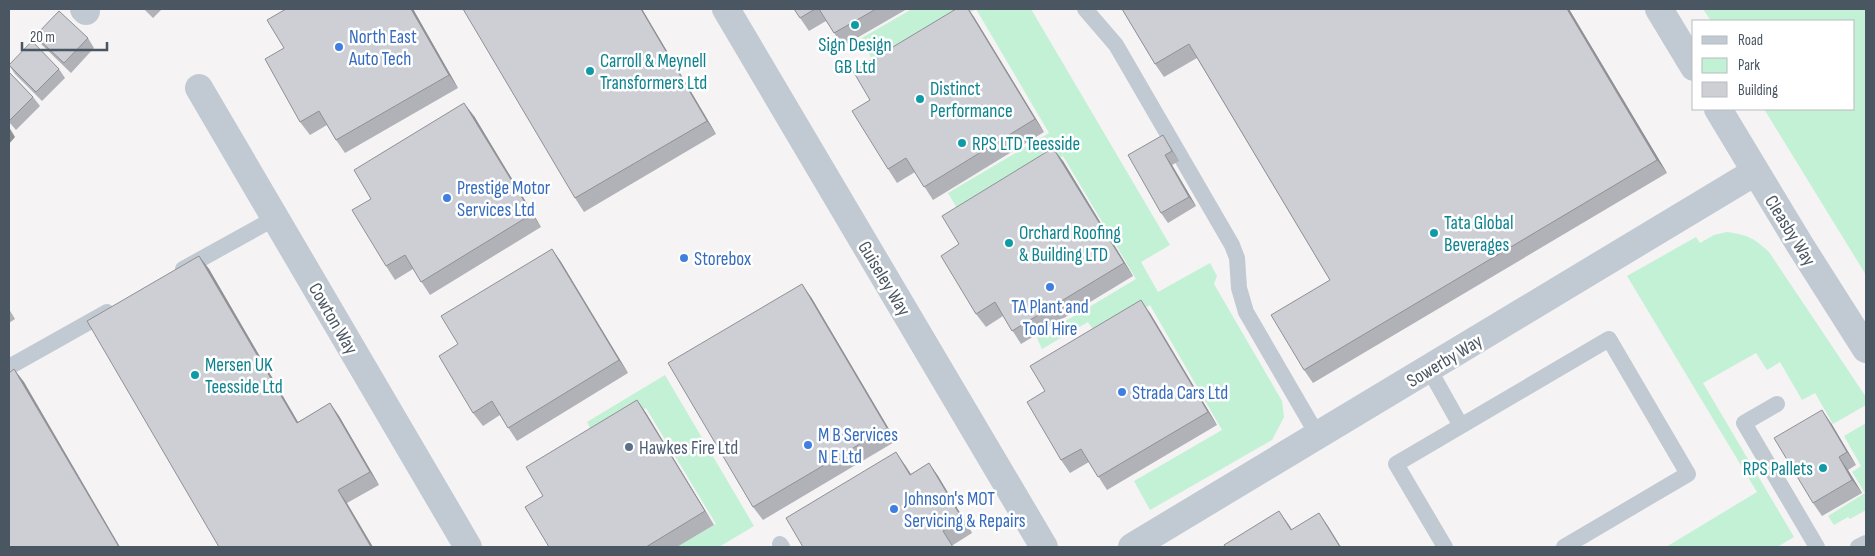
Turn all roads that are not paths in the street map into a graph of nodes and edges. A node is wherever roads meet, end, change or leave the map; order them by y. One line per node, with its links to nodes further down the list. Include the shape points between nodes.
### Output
1 (726, 9): 19 (street, Guiseley Way)
2 (1085, 9): 16 (lane, via 1116,46 1232,245 1246,312)
3 (1659, 9): 4 (street)
4 (1692, 65)
5 (199, 88): 8 (street, Cowton Way)
6 (1719, 110): 7 (street, Cleasby Way)
7 (1756, 172): 11 (street, Cleasby Way); 13 (street, Sowerby Way)
8 (275, 218): 9 (lane); 18 (street, Cowton Way)
9 (172, 276)
10 (120, 305): 12 (lane)
11 (1866, 350)
12 (9, 367)
13 (1429, 369): 15 (lane); 16 (street, Sowerby Way)
14 (1777, 404): 23 (lane, via 1744,423)
15 (1461, 426): 21 (lane, via 1396,464); 22 (lane, via 1609,339 1688,474)
16 (1318, 436): 20 (street, Sowerby Way)
17 (1866, 542): 24 (lane)
18 (468, 547)
19 (1044, 547)
20 (1132, 547)
21 (1445, 547)
22 (1564, 547)
23 (1816, 547)
24 (1858, 547)

